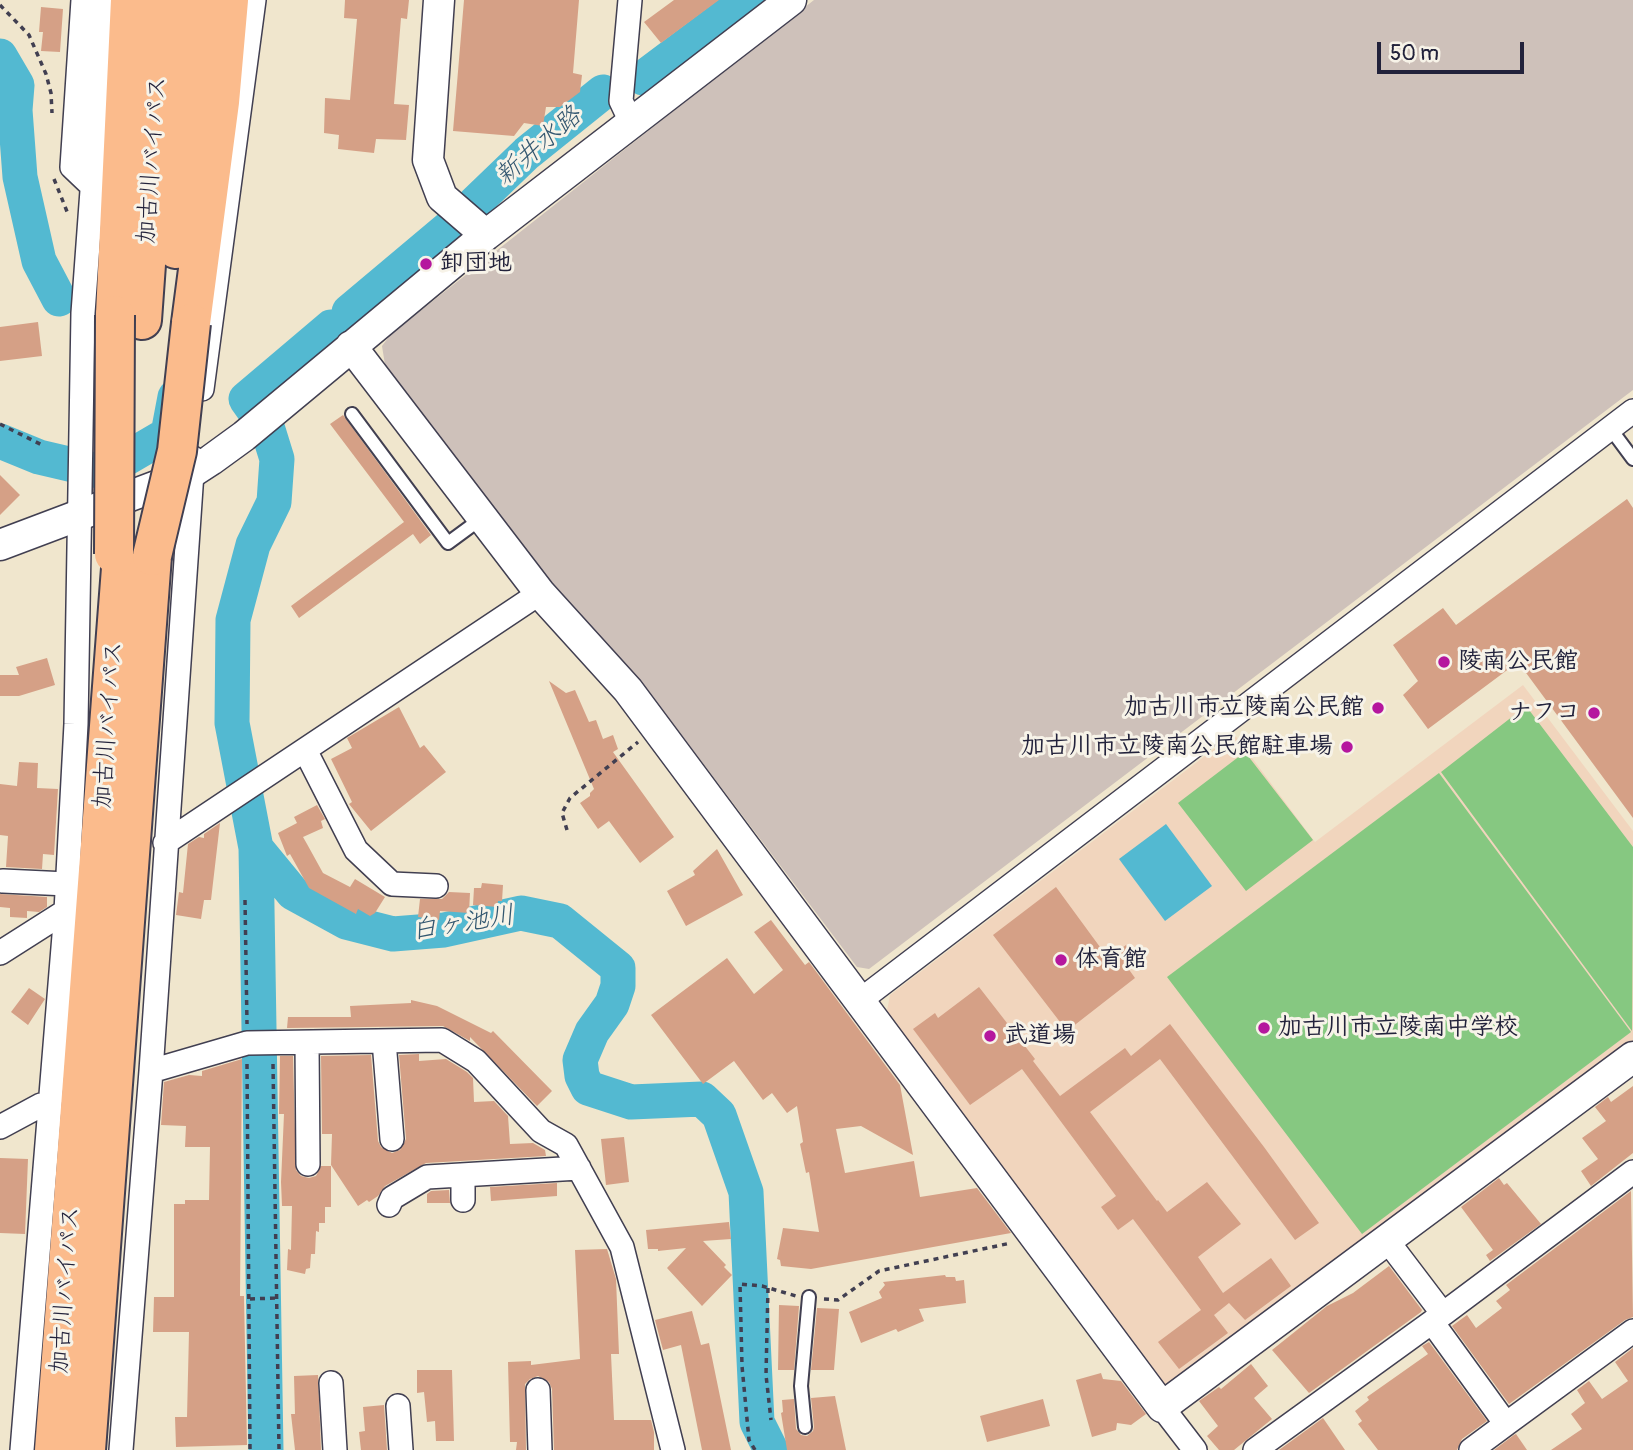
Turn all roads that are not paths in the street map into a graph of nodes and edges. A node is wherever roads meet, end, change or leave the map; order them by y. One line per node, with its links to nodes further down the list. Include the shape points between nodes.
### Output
1 (83, 0): 12 (street, via 72,167)
2 (106, 0): 12 (street)
3 (130, 0): 14 (highway)
4 (165, 0): 14 (highway, 加古川バイパス)
5 (196, 0): 14 (highway, 加古川バイパス)
6 (229, 0): 14 (highway, via 220,102)
7 (254, 0): 20 (street)
8 (439, 0): 13 (street, via 428,160 442,197)
9 (630, 0): 11 (street, via 621,101)
10 (791, 0): 11 (street)
11 (631, 122): 13 (street)
12 (93, 187): 21 (street, via 83,313)
13 (486, 235): 15 (street)
14 (154, 320): 24 (highway, 加古川バイパス, bridge); 24 (highway, bridge)
15 (351, 346): 20 (street, via 244,436); 22 (street)
16 (1633, 411): 18 (street)
17 (352, 414): 22 (lane, via 448,543)
18 (1610, 428): 19 (lane); 33 (street)
19 (1633, 459)
20 (191, 473): 21 (street); 27 (street)
21 (80, 515): 23 (street); 29 (street)
22 (482, 518): 25 (street)
23 (0, 545)
24 (130, 555): 58 (highway, 加古川バイパス, via 114,657); 59 (highway, 加古川バイパス)
25 (540, 593): 26 (street); 33 (street, via 628,690)
26 (305, 750): 27 (street); 30 (street, via 334,832 356,849 394,895)
27 (165, 843): 37 (street)
28 (4, 881): 29 (street)
29 (68, 884): 31 (street)
30 (436, 886)
31 (66, 911): 32 (street); 57 (street)
32 (0, 953)
33 (858, 1002): 54 (street)
34 (384, 1041): 35 (street); 40 (street); 42 (street, via 442,1040 476,1060 541,1131 566,1145)
35 (307, 1043): 37 (street, via 247,1043); 41 (street)
36 (1631, 1062): 47 (street)
37 (151, 1071): 60 (street)
38 (41, 1105): 39 (street)
39 (0, 1127)
40 (392, 1139)
41 (315, 1150)
42 (579, 1168): 44 (street); 64 (street, via 622,1247)
43 (1633, 1172): 49 (street)
44 (463, 1175): 45 (street); 46 (street, via 427,1177 392,1198)
45 (463, 1200)
46 (389, 1205)
47 (1386, 1239): 49 (street); 54 (street)
48 (809, 1297): 56 (lane, via 801,1386)
49 (1437, 1318): 55 (street); 66 (street)
50 (1633, 1331): 55 (street)
51 (331, 1383): 61 (street, via 342,1407)
52 (538, 1390): 63 (street)
53 (398, 1406): 62 (street)
54 (1163, 1407): 65 (street)
55 (1506, 1424): 67 (street)
56 (805, 1427)
57 (22, 1450)
58 (54, 1450)
59 (86, 1450)
60 (121, 1450)
61 (335, 1450)
62 (401, 1450)
63 (540, 1450)
64 (673, 1450)
65 (1195, 1450)
66 (1255, 1450)
67 (1471, 1450)

